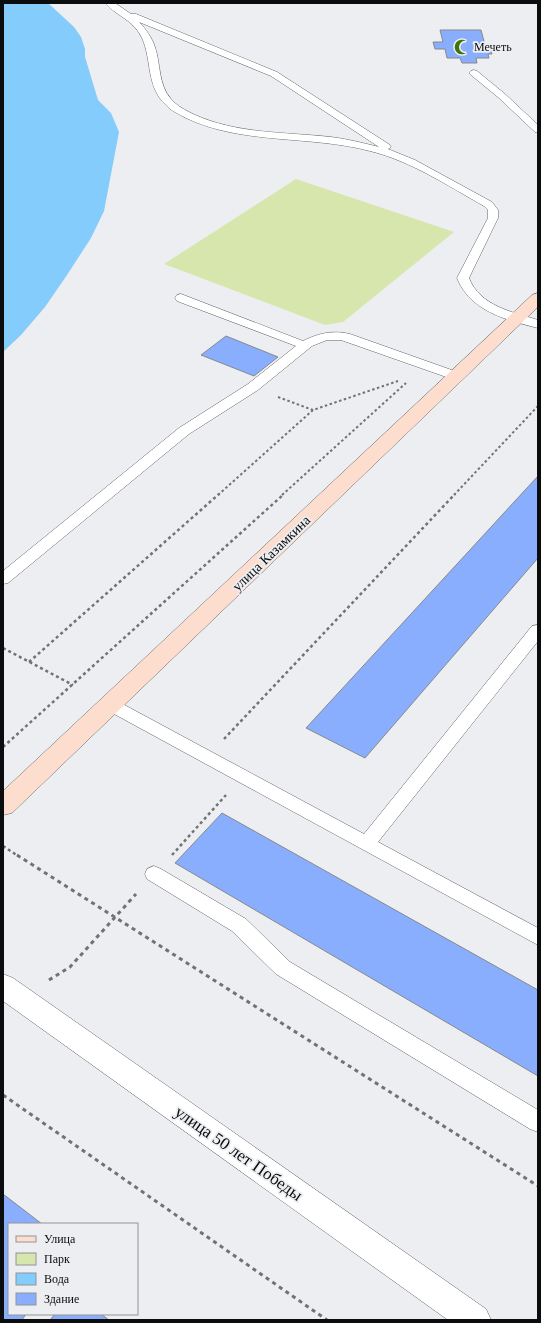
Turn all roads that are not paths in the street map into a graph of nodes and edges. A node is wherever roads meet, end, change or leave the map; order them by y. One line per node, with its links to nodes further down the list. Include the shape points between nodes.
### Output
1 (109, 3): 2 (lane)
2 (121, 11): 5 (lane, via 274,74); 5 (lane, via 132,18 147,38 156,83 161,94 179,110 229,129 352,143)
3 (474, 73): 4 (lane)
4 (538, 130)
5 (401, 157): 8 (lane, via 488,204 494,210 493,218 463,278 465,287 481,302)
6 (181, 298): 10 (lane)
7 (538, 298): 8 (main road, улица Казамкина)
8 (518, 317): 9 (lane); 11 (main road, улица Казамкина)
9 (538, 324)
10 (306, 346): 11 (lane, via 317,338 342,336); 12 (lane, via 253,387 184,431)
11 (456, 376): 14 (main road, улица Казамкина)
12 (3, 579)
13 (538, 630): 16 (lane)
14 (111, 705): 15 (main road, улица Казамкина); 16 (lane)
15 (3, 806)
16 (366, 844): 18 (lane)
17 (154, 874): 20 (lane, via 239,925 283,968)
18 (538, 937)
19 (12, 992): 21 (street, улица 50 лет Победы)
20 (538, 1122)
21 (475, 1320)

